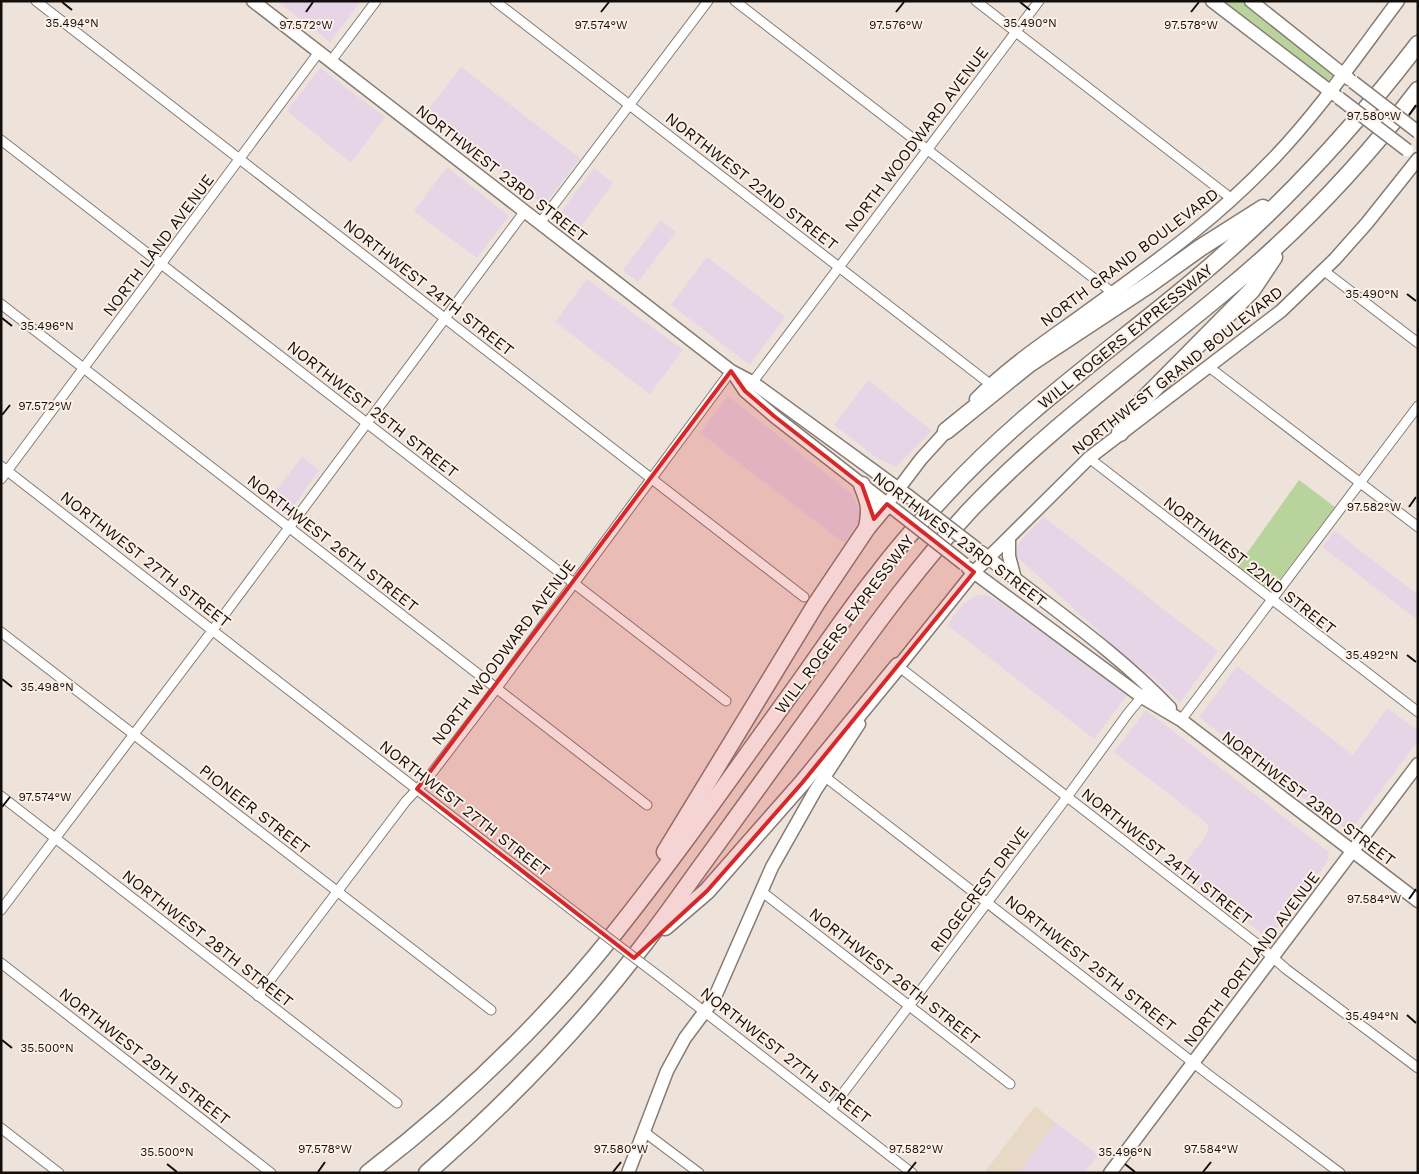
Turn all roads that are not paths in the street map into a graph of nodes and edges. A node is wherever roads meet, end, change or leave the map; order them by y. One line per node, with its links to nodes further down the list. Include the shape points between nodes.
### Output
1 (36, 1): 23 (street, NORTHWEST 24TH STREET)
2 (254, 1): 14 (main road, NORTHWEST 23RD STREET)
3 (376, 1): 15 (street)
4 (495, 1): 19 (street, NORTHWEST 22ND STREET)
5 (708, 1): 19 (street)
6 (735, 1): 22 (street)
7 (976, 1): 12 (street)
8 (1039, 1): 12 (street, NORTH WOODWARD AVENUE)
9 (1212, 1): 18 (main road)
10 (1251, 1): 16 (main road)
11 (1398, 1): 16 (main road, NORTH GRAND BOULEVARD)
12 (1016, 32): 22 (street, NORTH WOODWARD AVENUE); 26 (street)
13 (1418, 44): 25 (highway, WILL ROGERS EXPRESSWAY, via 1356,122)
14 (320, 52): 15 (main road, NORTHWEST 23RD STREET); 23 (street, NORTH LAND AVENUE)
15 (331, 61): 27 (main road, NORTHWEST 23RD STREET)
16 (1348, 78): 18 (main road, NORTH GRAND BOULEVARD); 20 (main road, bridge)
17 (1418, 90): 29 (highway, WILL ROGERS EXPRESSWAY, via 1357,164)
18 (1335, 94): 24 (main road, bridge); 26 (main road, NORTH GRAND BOULEVARD)
19 (629, 105): 28 (street); 31 (street, NORTHWEST 22ND STREET)
20 (1418, 132)
21 (1, 140): 30 (street, NORTHWEST 25TH STREET)
22 (927, 149): 31 (street, NORTH WOODWARD AVENUE); 33 (street)
23 (240, 159): 30 (street, NORTH LAND AVENUE); 35 (street, NORTHWEST 24TH STREET)
24 (1418, 159): 32 (main road, NORTHWEST GRAND BOULEVARD)
25 (1294, 188): 44 (highway, via 1029,364); 86 (highway, WILL ROGERS EXPRESSWAY, via 1233,247 1040,405 983,456 948,493 879,571)
26 (1232, 199): 33 (main road, NORTH GRAND BOULEVARD)
27 (525, 211): 28 (main road, NORTHWEST 23RD STREET); 35 (street)
28 (540, 223): 39 (main road, NORTHWEST 23RD STREET)
29 (1290, 232): 45 (highway, via 1252,290 1142,401); 87 (highway, WILL ROGERS EXPRESSWAY, via 1226,291 1059,426 964,517 896,598)
30 (162, 264): 38 (street, NORTH LAND AVENUE); 43 (street, NORTHWEST 25TH STREET)
31 (839, 267): 40 (street, NORTHWEST 22ND STREET); 41 (street, NORTH WOODWARD AVENUE)
32 (1323, 270): 36 (street); 37 (main road, NORTHWEST GRAND BOULEVARD, via 1281,311)
33 (1112, 293): 40 (main road, NORTH GRAND BOULEVARD)
34 (1, 304): 38 (street, NORTHWEST 26TH STREET)
35 (445, 318): 43 (street); 48 (street, NORTHWEST 24TH STREET)
36 (1418, 343)
37 (1209, 367): 45 (main road, NORTHWEST GRAND BOULEVARD); 50 (street)
38 (84, 368): 47 (street, NORTH LAND AVENUE); 54 (street, NORTHWEST 26TH STREET)
39 (731, 371): 41 (main road, NORTHWEST 23RD STREET); 48 (street, NORTH WOODWARD AVENUE)
40 (990, 384): 44 (main road, NORTH GRAND BOULEVARD)
41 (749, 386): 51 (main road, NORTHWEST 23RD STREET, via 774,416); 52 (main road, NORTHWEST 23RD STREET)
42 (1418, 406): 50 (street)
43 (367, 423): 54 (street); 61 (street, NORTHWEST 25TH STREET)
44 (946, 432): 52 (main road, NORTH GRAND BOULEVARD)
45 (1120, 433): 46 (main road, NORTHWEST GRAND BOULEVARD)
46 (1089, 458): 57 (main road, NORTHWEST GRAND BOULEVARD); 63 (street, NORTHWEST 22ND STREET)
47 (4, 468): 49 (street, NORTH LAND AVENUE); 64 (street, NORTHWEST 27TH STREET)
48 (651, 478): 61 (street, NORTH WOODWARD AVENUE); 62 (street, NORTHWEST 24TH STREET)
49 (1, 479)
50 (1360, 483): 56 (street); 63 (street)
51 (862, 484): 53 (main road, NORTHWEST 23RD STREET); 55 (highway, via 871,513)
52 (902, 492): 53 (main road, NORTH GRAND BOULEVARD); 58 (main road, NORTHWEST 23RD STREET, bridge)
53 (890, 507): 55 (highway); 59 (main road, NORTHWEST 23RD STREET, bridge)
54 (289, 527): 64 (street); 67 (street, NORTHWEST 26TH STREET)
55 (867, 528): 86 (highway, via 816,604)
56 (1418, 528)
57 (1009, 539): 58 (main road, NORTHWEST GRAND BOULEVARD); 60 (main road, via 1009,556)
58 (988, 558): 59 (main road, NORTHWEST GRAND BOULEVARD); 60 (main road, NORTHWEST 23RD STREET)
59 (974, 572): 66 (main road, NORTHWEST GRAND BOULEVARD); 68 (main road, NORTHWEST 23RD STREET)
60 (1015, 579): 68 (main road, NORTHWEST 23RD STREET, via 1113,655)
61 (574, 584): 67 (street, NORTH WOODWARD AVENUE); 69 (street, NORTHWEST 25TH STREET)
62 (804, 597)
63 (1271, 600): 70 (street, NORTHWEST 22ND STREET); 71 (street)
64 (212, 631): 72 (street); 75 (street, NORTHWEST 27TH STREET)
65 (1, 632): 72 (street, PIONEER STREET)
66 (898, 666): 74 (main road, NORTHWEST GRAND BOULEVARD); 77 (street, NORTHWEST 24TH STREET); 87 (highway, via 802,783 707,891)
67 (496, 688): 75 (street, NORTH WOODWARD AVENUE); 78 (street, NORTHWEST 26TH STREET)
68 (1146, 692): 71 (main road, NORTHWEST 23RD STREET); 77 (street, RIDGECREST DRIVE)
69 (726, 701)
70 (1418, 712)
71 (1181, 720): 80 (main road, NORTHWEST 23RD STREET)
72 (134, 734): 79 (street); 81 (street, PIONEER STREET)
73 (1418, 764): 80 (main road, NORTH PORTLAND AVENUE)
74 (824, 776): 82 (main road, NORTHWEST GRAND BOULEVARD); 84 (street, NORTHWEST 25TH STREET)
75 (417, 789): 81 (street, NORTH WOODWARD AVENUE); 93 (street, NORTHWEST 27TH STREET, bridge)
76 (1, 796): 79 (street, NORTHWEST 28TH STREET)
77 (1067, 797): 84 (street, RIDGECREST DRIVE); 88 (street, NORTHWEST 24TH STREET)
78 (647, 805)
79 (56, 838): 85 (street); 90 (street, NORTHWEST 28TH STREET)
80 (1352, 852): 83 (main road, NORTHWEST 23RD STREET); 88 (main road, NORTH PORTLAND AVENUE)
81 (337, 891): 90 (street, NORTH WOODWARD AVENUE); 92 (street, PIONEER STREET)
82 (761, 891): 91 (street, NORTHWEST 26TH STREET); 93 (main road, NORTHWEST GRAND BOULEVARD)
83 (1418, 901)
84 (988, 902): 91 (street, RIDGECREST DRIVE); 94 (street, NORTHWEST 25TH STREET)
85 (1, 910)
86 (616, 932): 104 (highway, WILL ROGERS EXPRESSWAY, via 538,1021 490,1069)
87 (644, 945): 105 (highway, WILL ROGERS EXPRESSWAY, via 550,1055 486,1120)
88 (1272, 957): 94 (main road, NORTH PORTLAND AVENUE); 95 (street, NORTHWEST 24TH STREET)
89 (1, 963): 103 (street, NORTHWEST 29TH STREET)
90 (258, 996): 97 (street, NORTHWEST 28TH STREET)
91 (910, 1006): 96 (street, NORTHWEST 26TH STREET); 98 (street, RIDGECREST DRIVE)
92 (491, 1010)
93 (706, 1012): 98 (street, NORTHWEST 27TH STREET); 100 (main road, NORTHWEST GRAND BOULEVARD, via 694,1024 666,1071)
94 (1194, 1062): 101 (main road, NORTH PORTLAND AVENUE); 109 (street, NORTHWEST 25TH STREET)
95 (1418, 1068)
96 (1010, 1084)
97 (397, 1103)
98 (831, 1110): 108 (street, NORTHWEST 27TH STREET)
99 (1, 1128): 102 (street)
100 (643, 1131): 106 (main road, NORTHWEST GRAND BOULEVARD); 107 (street)
101 (1115, 1171)
102 (58, 1173)
103 (271, 1173)
104 (368, 1173)
105 (427, 1173)
106 (628, 1173)
107 (699, 1173)
108 (912, 1173)
109 (1340, 1173)

